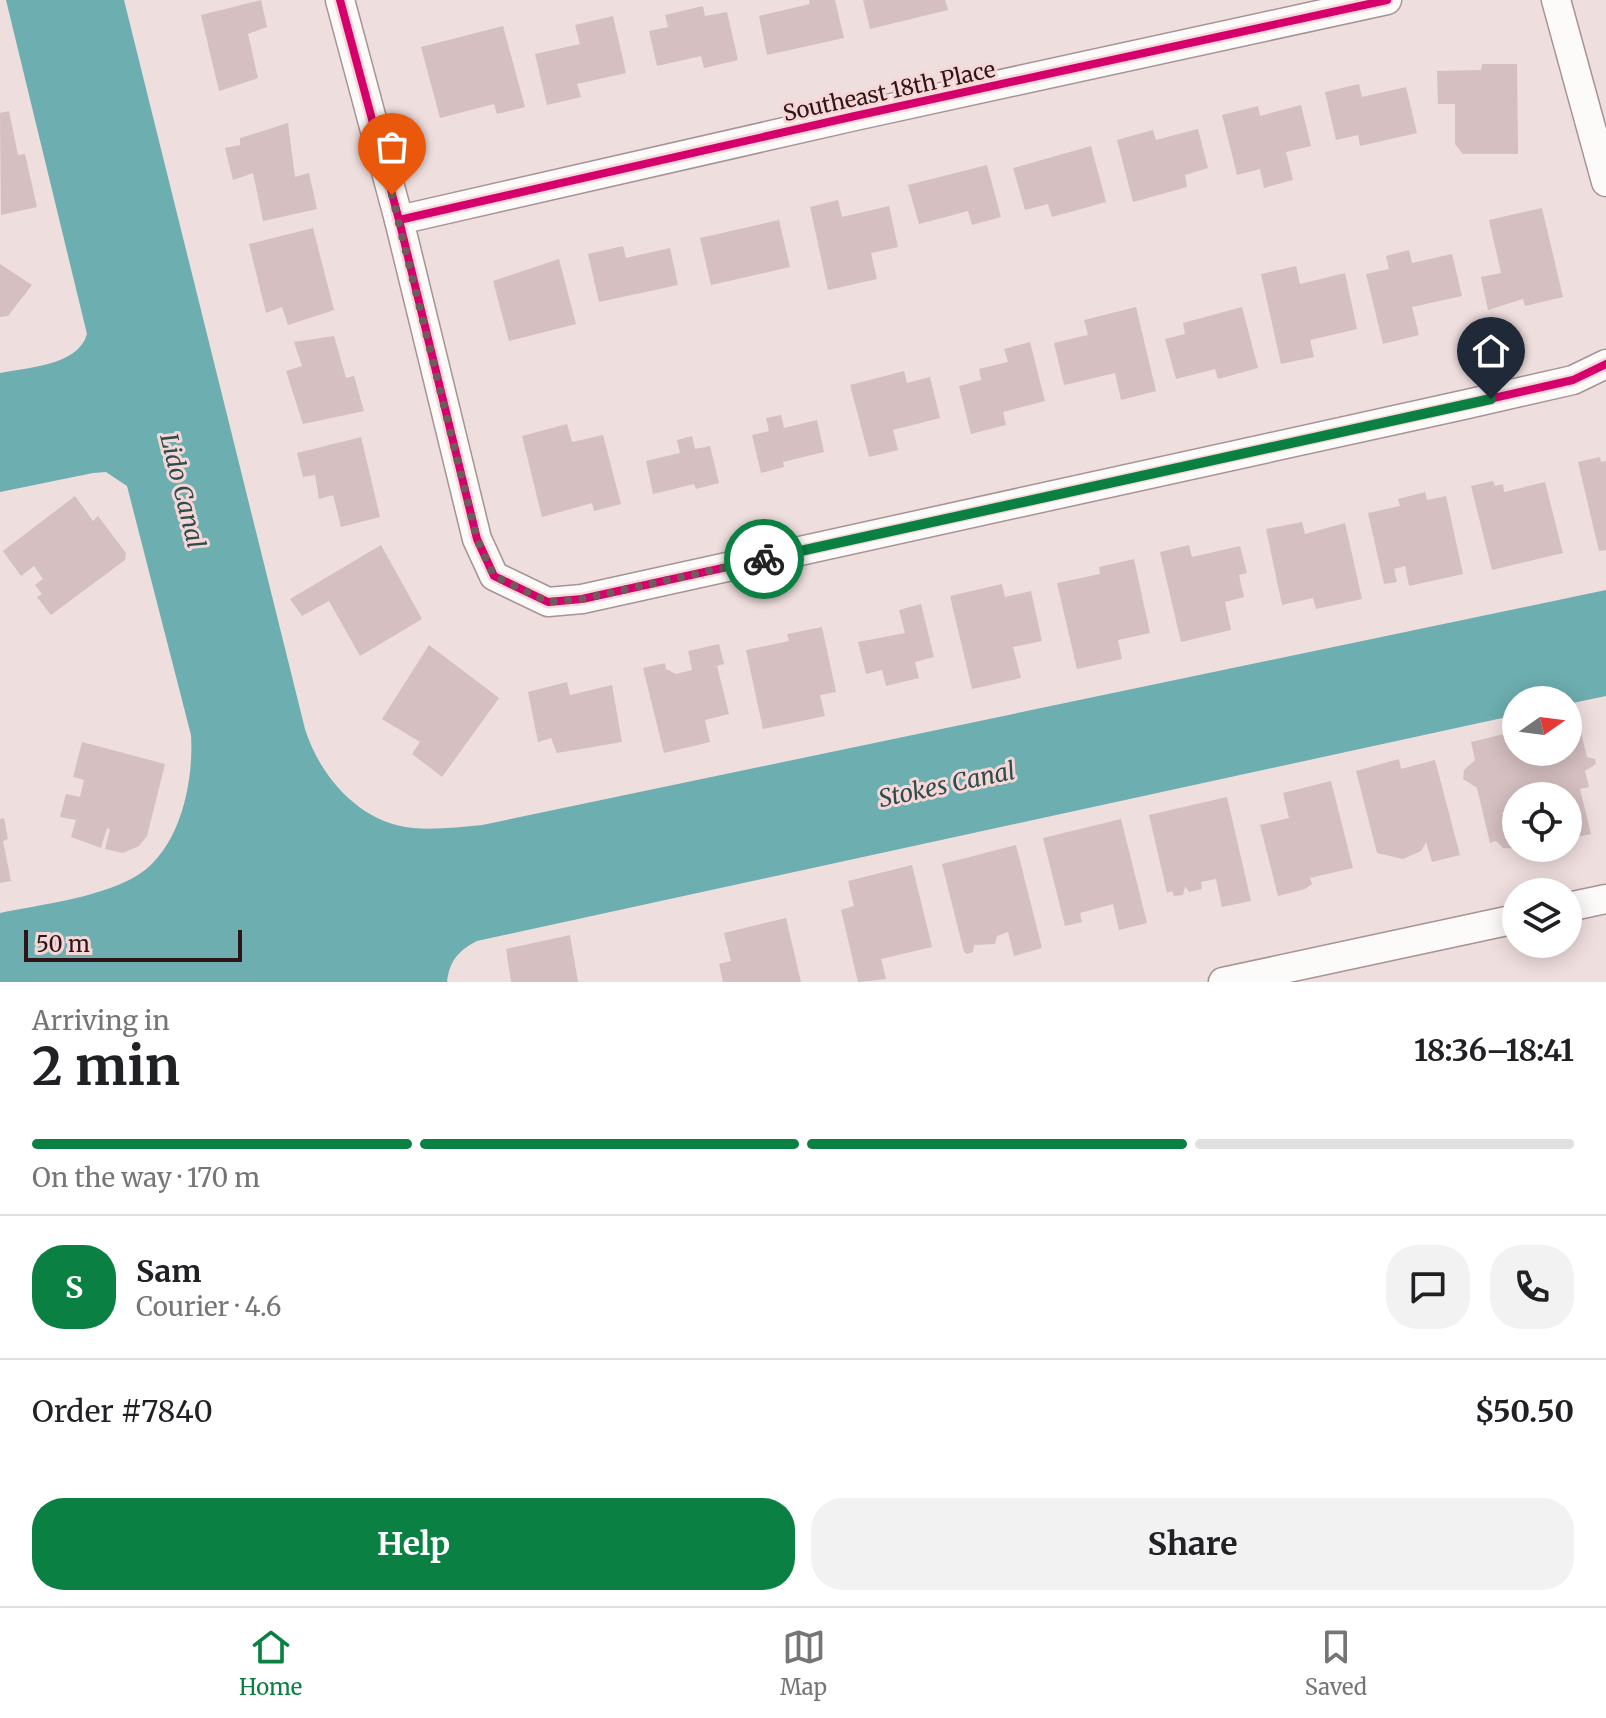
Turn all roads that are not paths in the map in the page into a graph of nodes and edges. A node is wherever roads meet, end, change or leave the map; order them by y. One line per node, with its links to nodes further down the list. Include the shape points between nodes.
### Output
1 (340, 0): 5 (street)
2 (1387, 0): 5 (street, Southeast 18th Place)
3 (1556, 0): 4 (street)
4 (1606, 182)
5 (399, 220): 6 (street, via 473,525 494,576 548,602 582,599 1463,405 1573,380)
6 (1606, 364)
7 (1606, 899): 8 (street)
8 (1582, 904)
9 (1502, 922): 10 (street)
10 (1223, 982)

